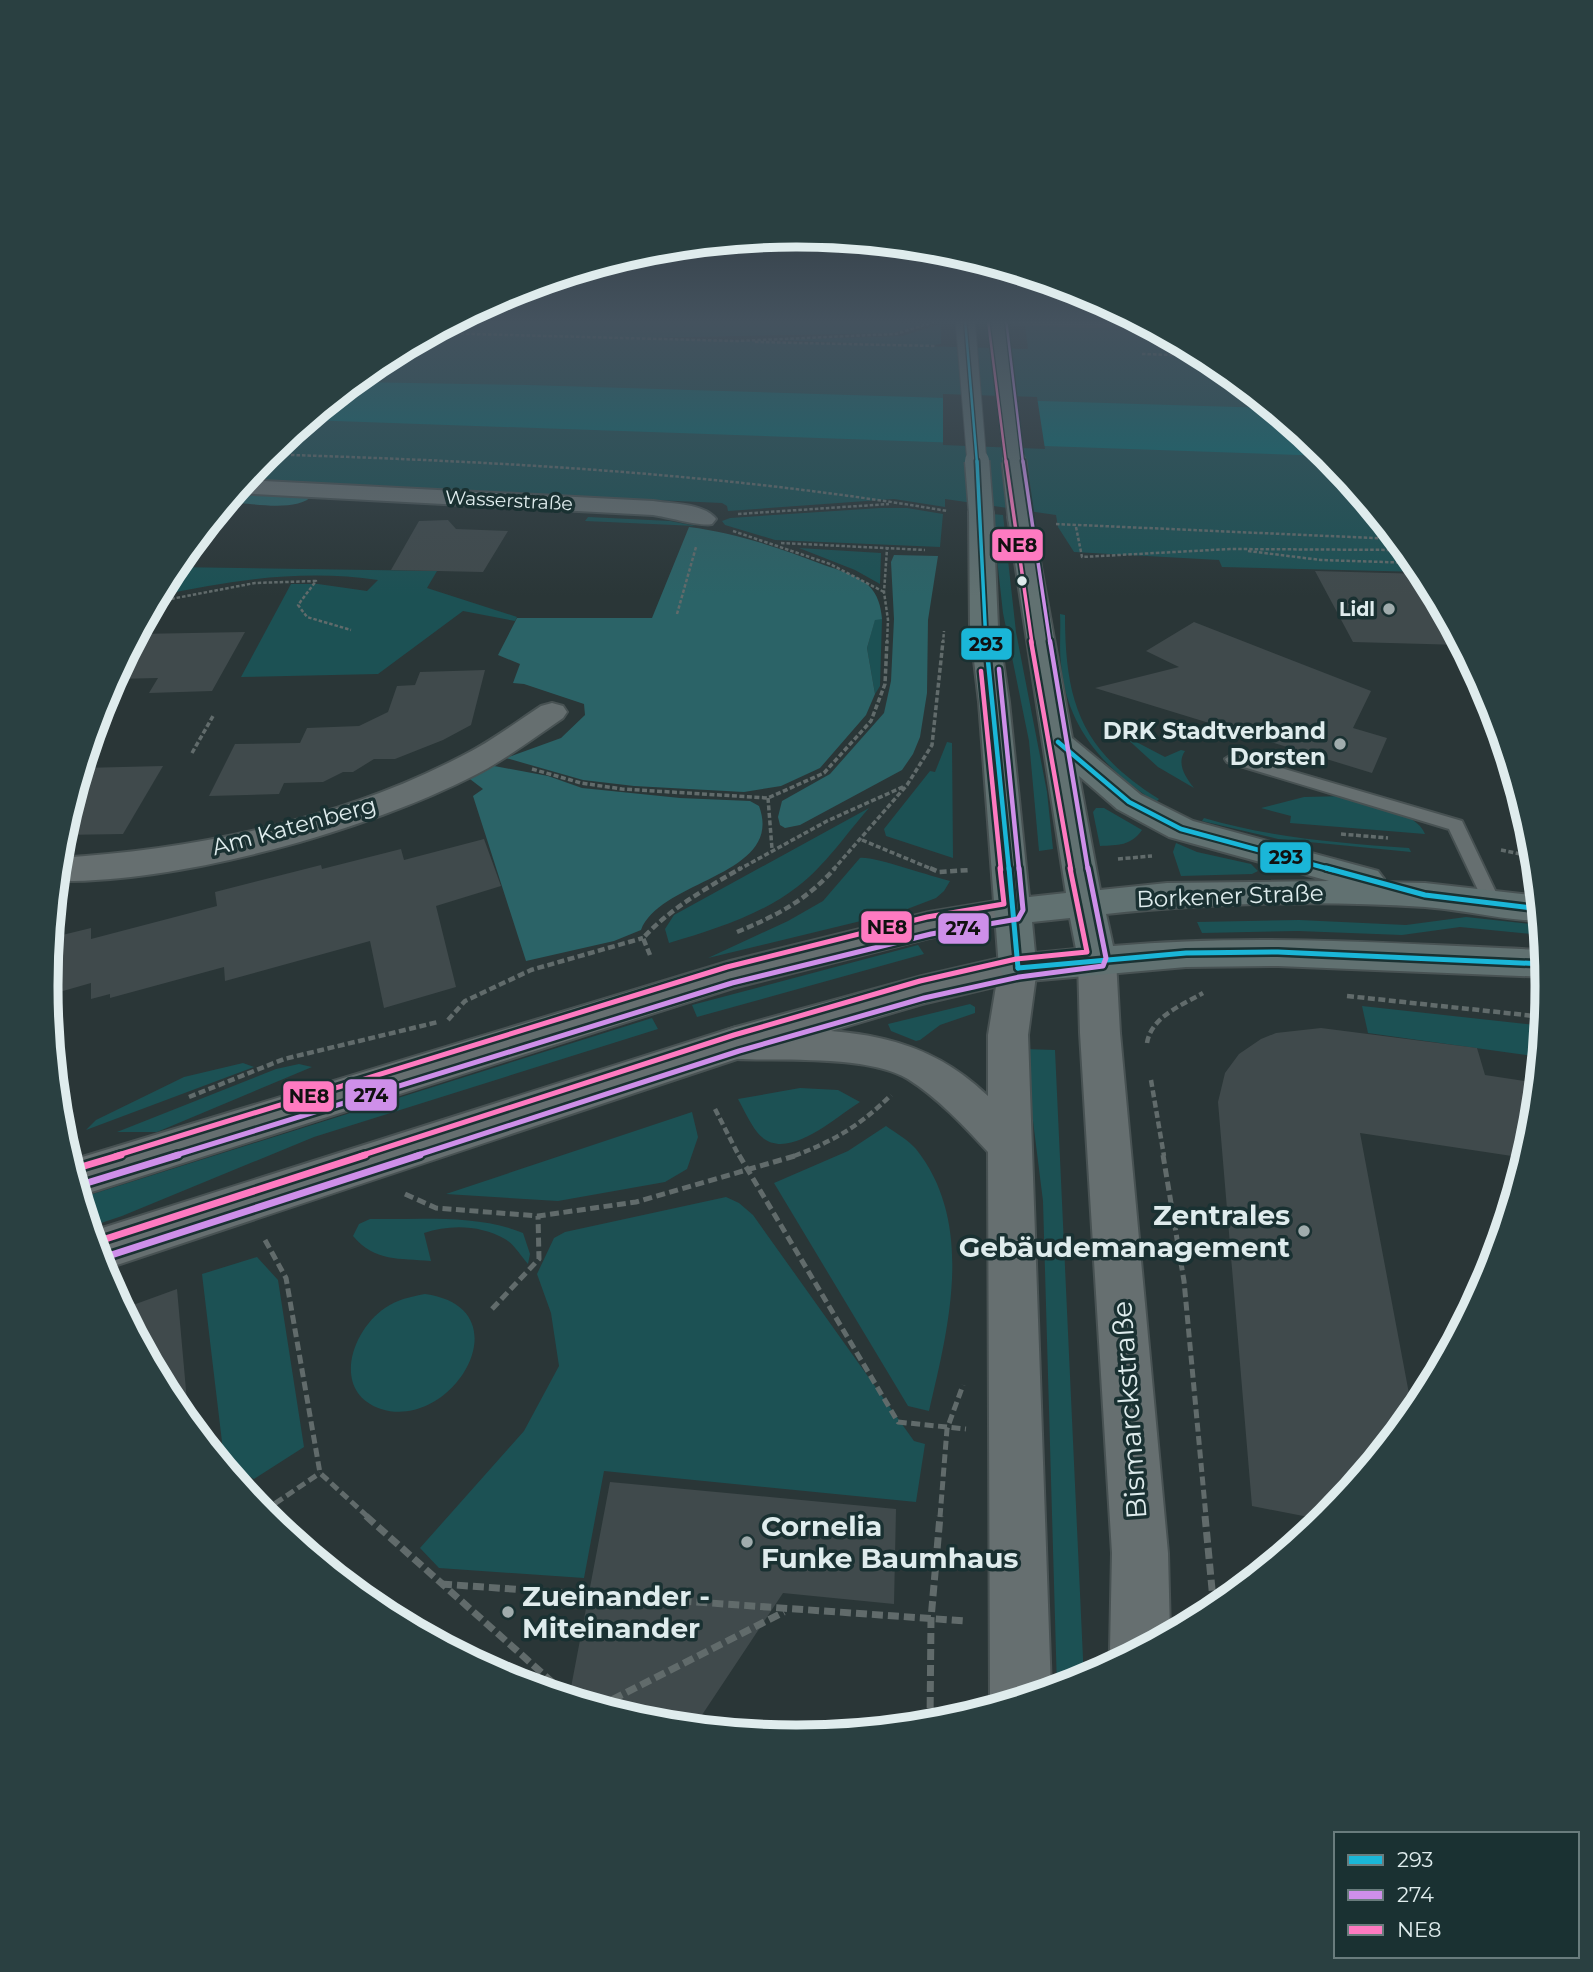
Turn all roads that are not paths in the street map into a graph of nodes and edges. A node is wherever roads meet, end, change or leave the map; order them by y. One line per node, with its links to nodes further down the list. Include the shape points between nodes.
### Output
1 (967, 411): 13 (main road, bridge, via 969,512 995,702)
2 (1008, 411): 6 (main road, bridge, via 1020,517)
3 (252, 488): 4 (street, Wasserstraße, via 640,507)
4 (705, 519)
5 (552, 712): 8 (street, Am Katenberg, via 434,783 341,818 261,840 167,858)
6 (1058, 742): 9 (main road, via 1129,802 1181,829); 11 (main road)
7 (1233, 759): 10 (lane, via 1456,825)
8 (68, 869)
9 (1425, 895): 10 (main road, Borkener Straße); 11 (main road, Borkener Straße, via 1167,895)
10 (1492, 903): 12 (main road, Borkener Straße)
11 (1087, 904): 13 (main road, Borkener Straße); 14 (main road)
12 (1531, 908)
13 (1014, 911): 16 (main road); 19 (street, via 929,925 730,975)
14 (1097, 960): 15 (main road, via 1186,953 1278,953); 16 (main road); 21 (street, Bismarckstraße, via 1140,1553)
15 (1535, 964)
16 (1018, 968): 17 (street); 18 (street, via 1008,1035)
17 (736, 1043): 18 (street, via 860,1048 920,1066 965,1100); 20 (street)
18 (1009, 1144): 22 (street)
19 (83, 1175)
20 (106, 1248)
21 (1140, 1640)
22 (1021, 1690)

